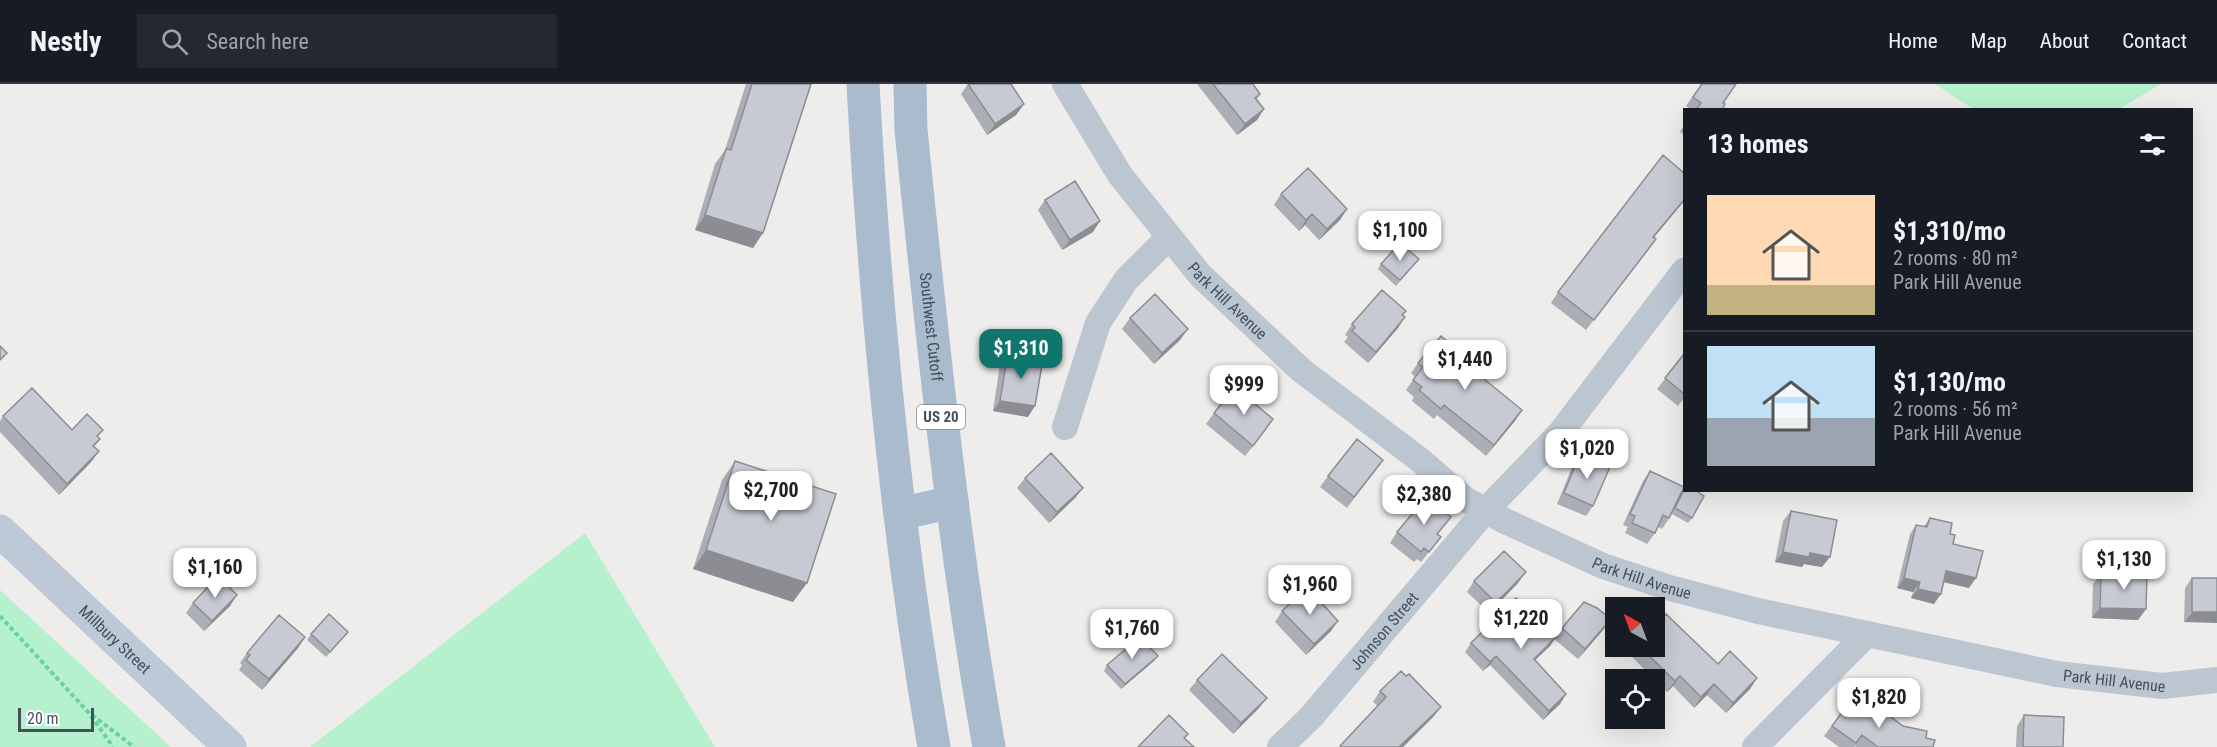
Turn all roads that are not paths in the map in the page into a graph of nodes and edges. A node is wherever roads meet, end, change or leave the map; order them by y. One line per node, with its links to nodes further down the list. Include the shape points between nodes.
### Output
1 (863, 84): 9 (main road, via 878,313)
2 (910, 84): 7 (main road, Southwest Cutoff / US 20, via 911,130)
3 (1065, 84): 4 (street, Park Hill Avenue, via 1120,175)
4 (1170, 237): 6 (street, via 1126,280 1098,323); 8 (street, Park Hill Avenue, via 1200,274 1301,369)
5 (1683, 272): 8 (street, Johnson Street, via 1561,432)
6 (1065, 427)
7 (952, 502): 9 (main road); 15 (main road, Southwest Cutoff / US 20)
8 (1485, 511): 11 (street, Park Hill Avenue, via 1577,556 1636,578 1758,611); 16 (street, Johnson Street, via 1311,717)
9 (900, 514): 14 (main road)
10 (0, 531): 13 (main road, Millbury Street)
11 (1867, 634): 12 (street, Park Hill Avenue, via 1999,664 2111,682 2162,686); 17 (street)
12 (2217, 680)
13 (230, 747)
14 (934, 747)
15 (988, 747)
16 (1280, 747)
17 (1755, 747)

